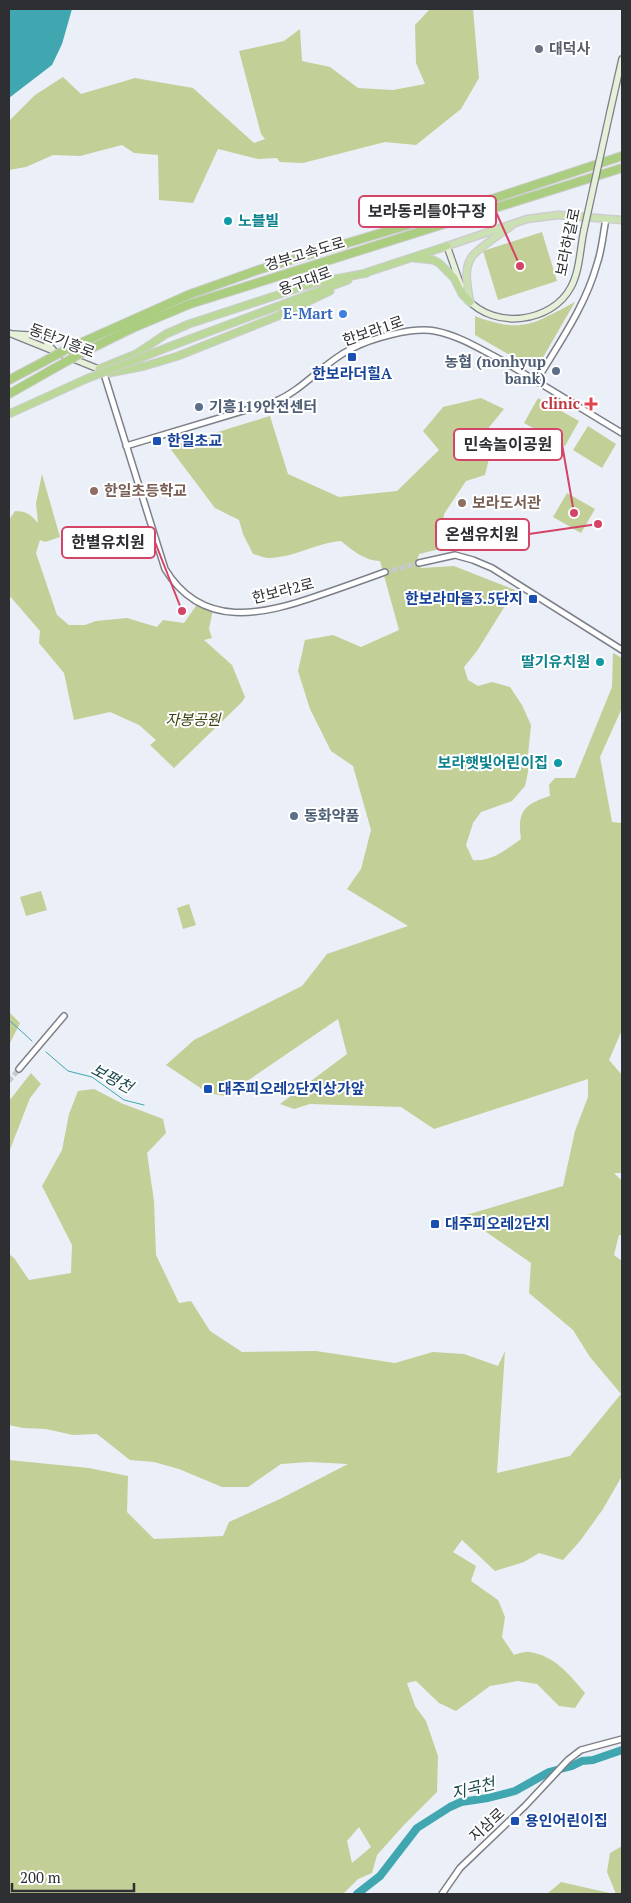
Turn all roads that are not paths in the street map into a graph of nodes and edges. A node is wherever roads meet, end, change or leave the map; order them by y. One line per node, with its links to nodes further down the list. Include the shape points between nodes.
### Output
1 (622, 59): 10 (main road, 보라하갈로, bridge, via 572,284 562,300 536,315 514,319 488,312)
2 (622, 156): 16 (highway, 경부고속도로, bridge, via 188,295 65,350)
3 (622, 168): 18 (highway, 경부고속도로, bridge, via 190,304 132,328)
4 (606, 219): 5 (main road, 용구대로); 6 (main road, 용구대로, via 558,215); 17 (street, via 590,287)
5 (622, 220)
6 (516, 223): 7 (main road, 용구대로); 10 (main road, via 471,257 467,282)
7 (447, 246): 8 (highway, 용구대로); 10 (main road, via 463,294)
8 (411, 258): 9 (highway, 용구대로); 10 (highway, via 439,263)
9 (367, 273): 12 (highway, via 314,283); 14 (highway, via 278,316); 19 (highway, 용구대로, bridge, via 86,379)
10 (470, 302)
11 (9, 333): 13 (main road, 동탄기흥로); 13 (main road, via 43,333)
12 (166, 334): 14 (highway, via 163,342 166,354); 15 (highway, via 136,354)
13 (55, 352): 15 (main road, 동탄기흥로)
14 (178, 356): 15 (highway, via 145,366)
15 (101, 371): 21 (street, 한보라2로)
16 (9, 380)
17 (537, 380): 20 (street, 한보라1로); 21 (street, 한보라1로, via 470,342 435,331 406,332 352,349 276,401)
18 (9, 394)
19 (9, 414)
20 (622, 433)
21 (126, 446): 23 (street, 한보라2로, via 165,569 173,583 198,603 230,612 265,611 292,605)
22 (419, 563): 24 (street, via 454,555 479,562)
23 (385, 572)
24 (622, 650)
25 (64, 1016): 26 (street)
26 (19, 1069)
27 (622, 1740): 28 (street, 지삼로, via 582,1750 568,1760 526,1806 460,1868)
28 (442, 1894)

